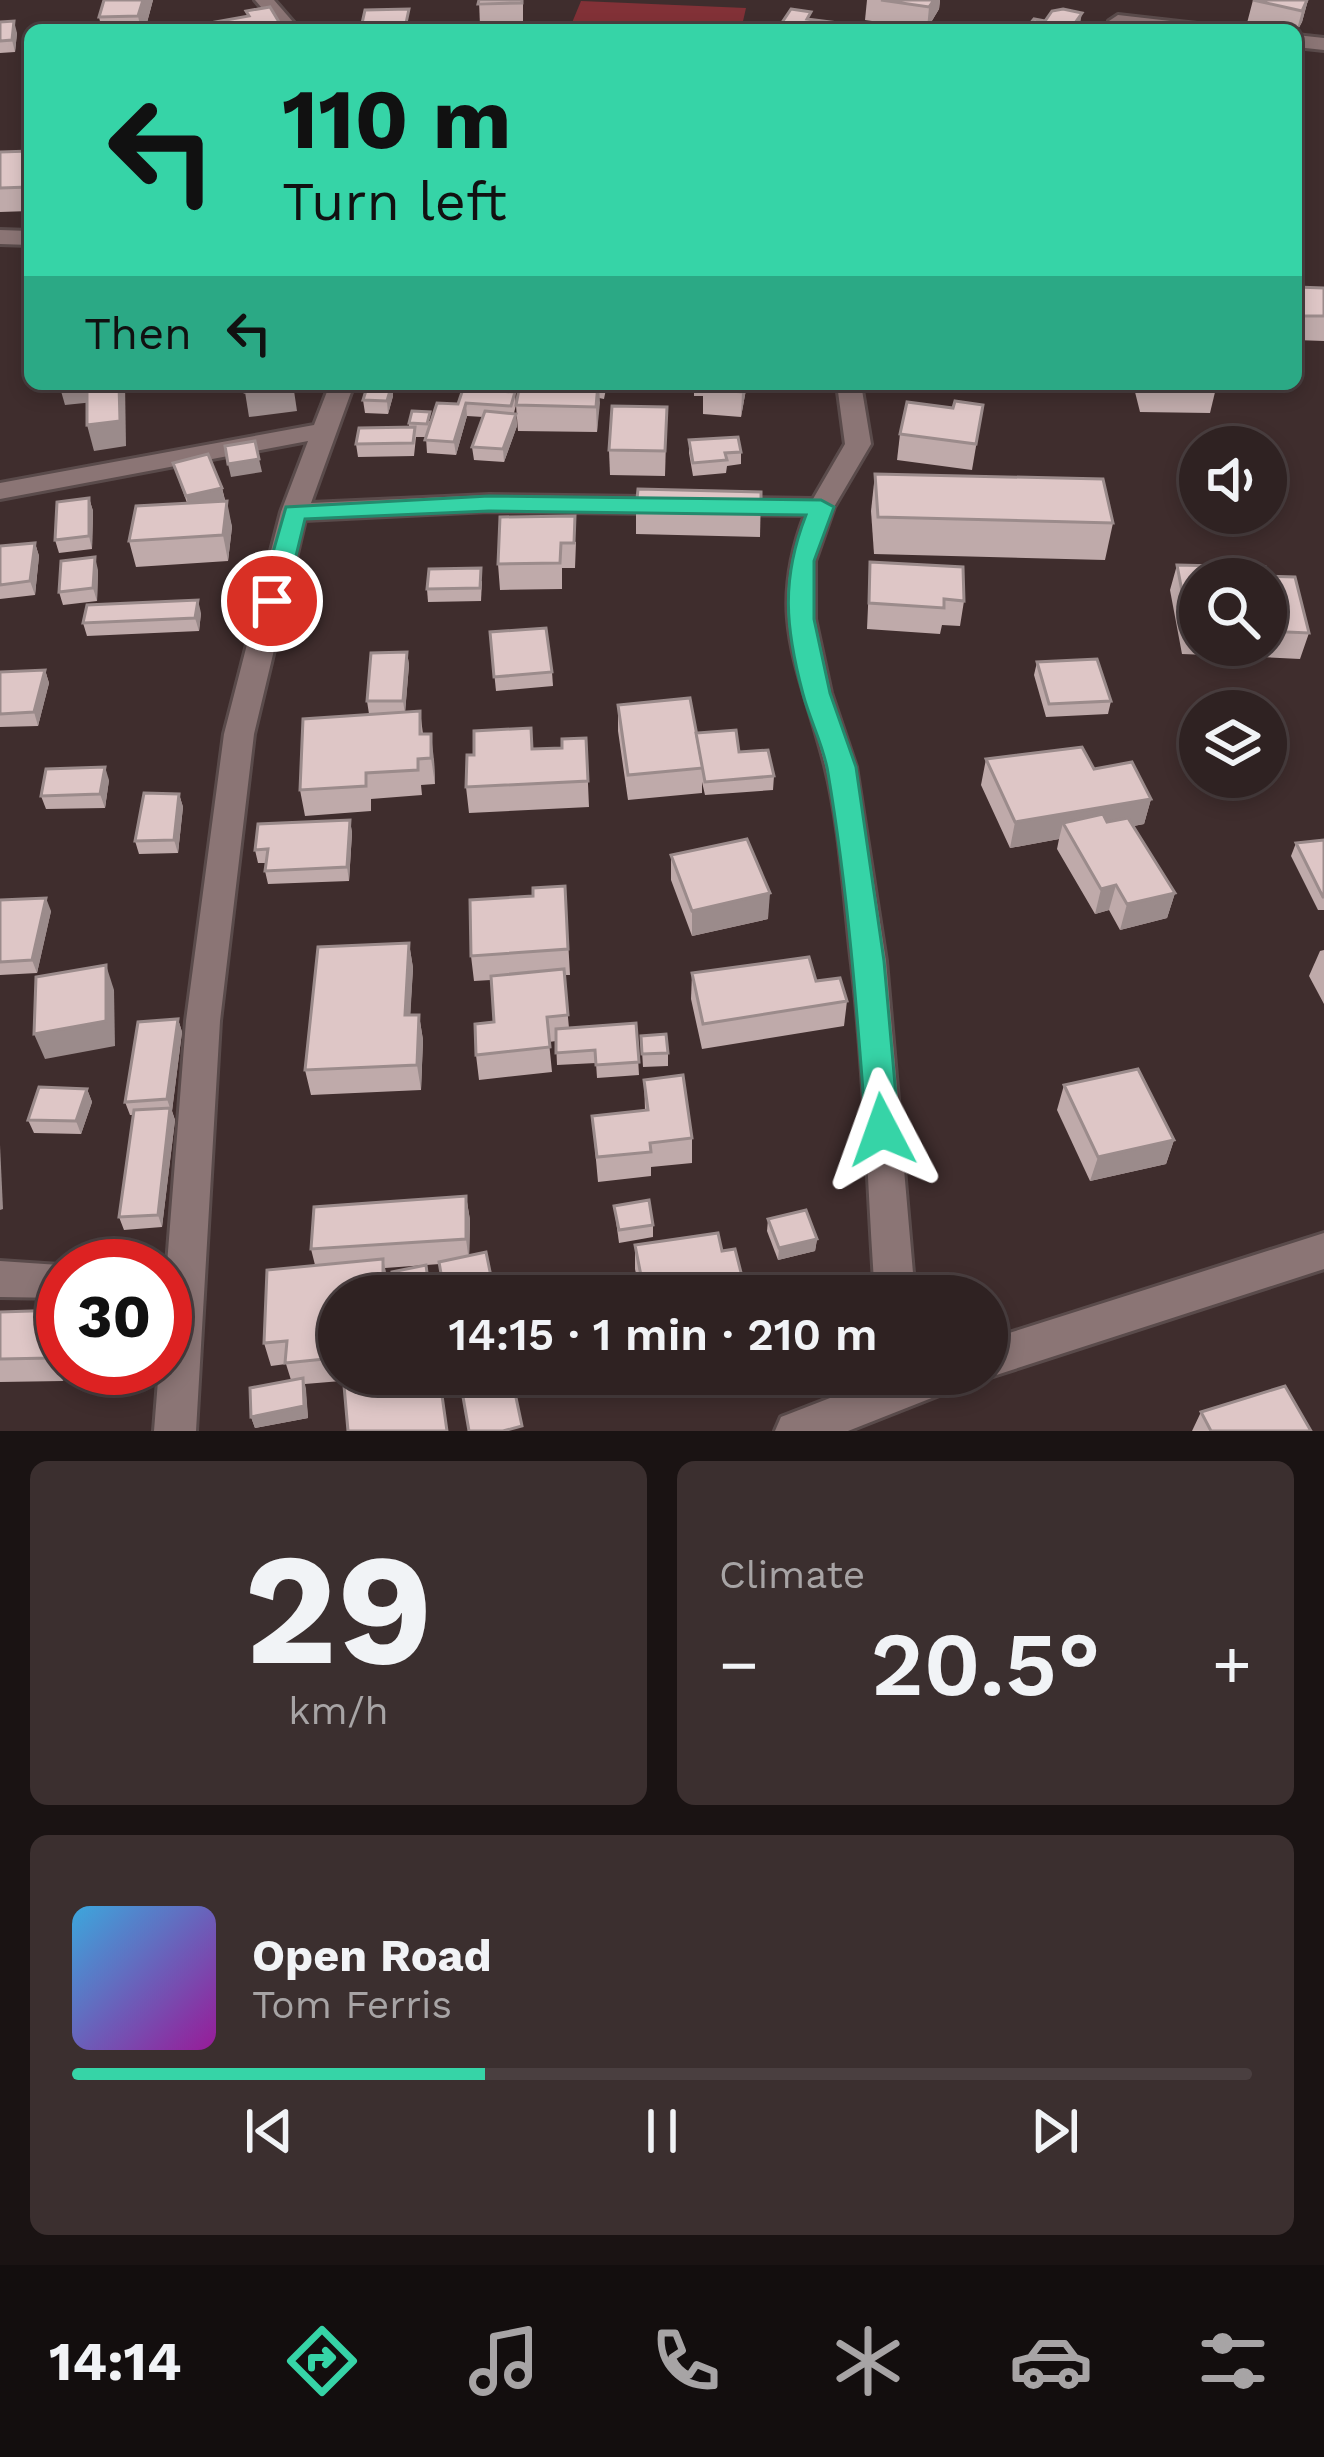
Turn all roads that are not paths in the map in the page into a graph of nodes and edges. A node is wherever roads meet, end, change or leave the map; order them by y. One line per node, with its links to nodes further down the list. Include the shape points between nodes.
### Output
1 (265, 0): 3 (street)
2 (1133, 0): 4 (street)
3 (286, 24)
4 (1115, 24)
5 (339, 390): 7 (street)
6 (850, 390): 9 (street, via 858,444)
7 (322, 431): 8 (street); 10 (street)
8 (0, 491)
9 (821, 507): 10 (street, via 489,503); 13 (street, via 801,561 801,619 842,767 869,961)
10 (294, 512): 11 (street, via 239,734)
11 (179, 1239)
12 (1324, 1251): 16 (street)
13 (893, 1275)
14 (0, 1279): 15 (street)
15 (36, 1280)
16 (1008, 1352)
17 (175, 1395): 19 (street)
18 (884, 1395): 20 (street)
19 (175, 1431)
20 (796, 1431)

